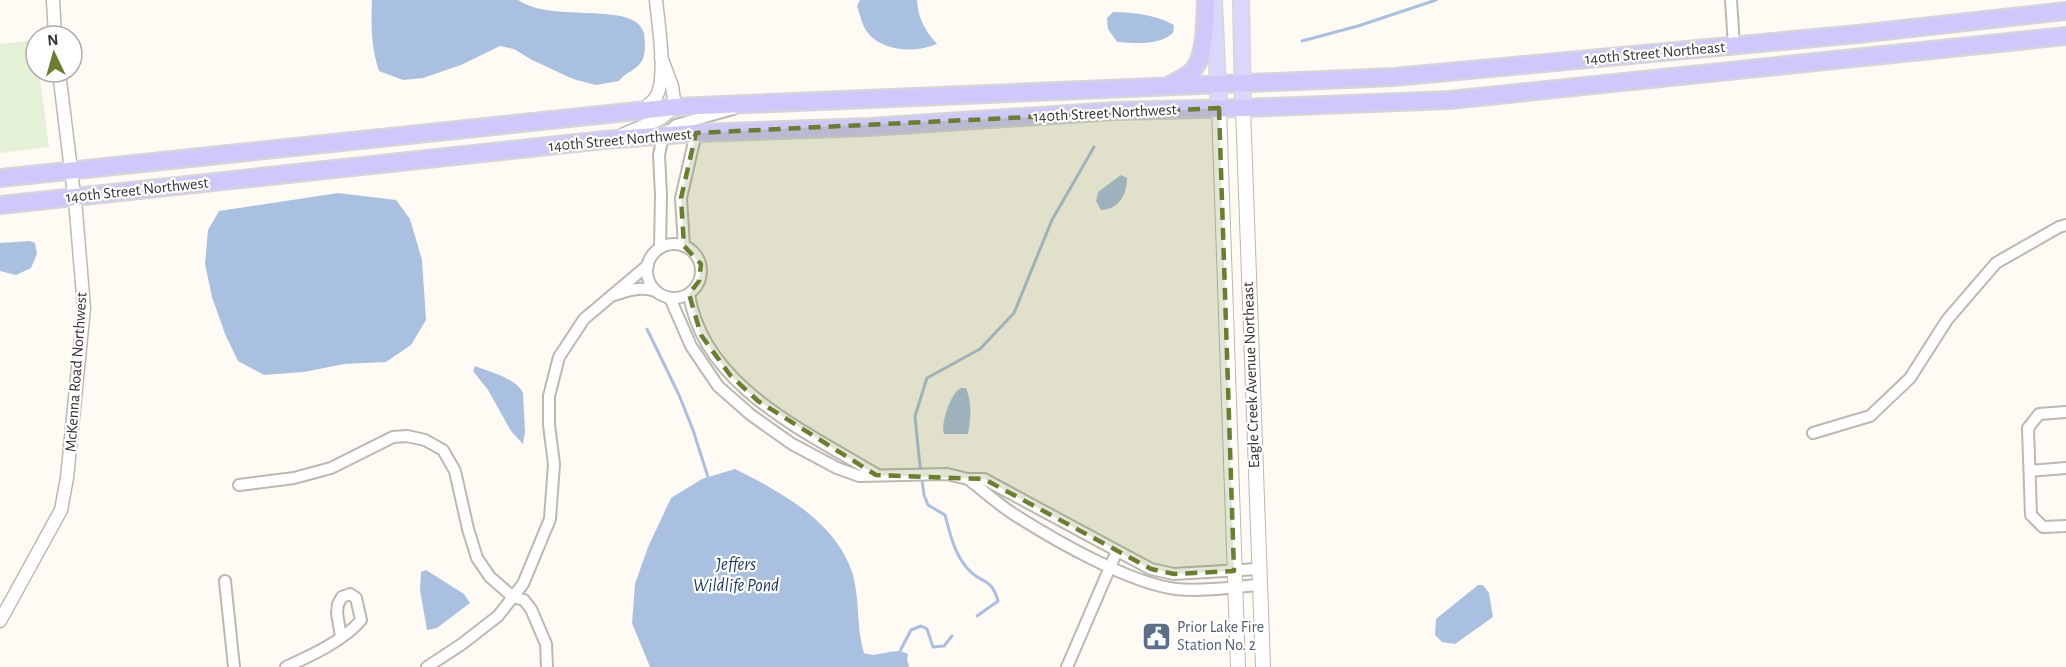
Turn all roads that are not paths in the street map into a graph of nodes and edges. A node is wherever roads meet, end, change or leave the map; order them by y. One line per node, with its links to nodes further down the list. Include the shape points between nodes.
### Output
1 (53, 0): 8 (street)
2 (656, 0): 11 (street)
3 (1206, 0): 15 (highway, via 1202,55 1196,67)
4 (1214, 0): 12 (main road, Eagle Creek Avenue Northeast)
5 (1241, 0): 13 (main road, Eagle Creek Avenue Northeast)
6 (1731, 0): 10 (street)
7 (2066, 11): 10 (highway, 140th Street Northeast)
8 (55, 24)
9 (2066, 36): 19 (highway, 140th Street Northeast, via 1450,100)
10 (1734, 46): 13 (highway, 140th Street Northeast, via 1394,77)
11 (661, 57): 17 (street); 20 (street, via 657,96)
12 (1218, 83): 13 (highway, 140th Street Northwest); 15 (highway, 140th Street Northwest); 18 (main road, Eagle Creek Avenue Northeast)
13 (1243, 83): 19 (main road, Eagle Creek Avenue Northeast)
14 (60, 84): 24 (street, McKenna Road Northwest)
15 (1170, 85): 16 (highway, 140th Street Northwest)
16 (753, 103): 17 (highway, 140th Street Northwest); 22 (street, via 676,125)
17 (675, 106): 20 (highway, 140th Street Northwest); 23 (street, via 660,119)
18 (1219, 108): 19 (highway, 140th Street Northwest); 21 (highway, 140th Street Northwest); 47 (main road, Eagle Creek Avenue Northeast)
19 (1243, 108): 46 (main road, Eagle Creek Avenue Northeast)
20 (644, 109): 24 (highway, 140th Street Northwest)
21 (696, 133): 22 (highway, 140th Street Northwest); 29 (street, via 681,198)
22 (663, 136): 23 (highway, 140th Street Northwest); 30 (street, via 659,155)
23 (604, 140): 26 (highway, 140th Street Northwest)
24 (71, 170): 25 (highway, 140th Street Northwest); 26 (street, McKenna Road Northwest)
25 (0, 178)
26 (74, 197): 27 (highway, 140th Street Northwest); 52 (street, McKenna Road Northwest, via 84,308 67,478 61,510)
27 (0, 205)
28 (2066, 225): 37 (street, via 1996,263 1947,320 1910,378 1870,416)
29 (684, 246): 30 (street); 33 (street, via 697,256 700,264 699,281)
30 (660, 248): 31 (street)
31 (648, 265): 32 (street, via 650,284); 34 (street)
32 (656, 291): 34 (street, via 635,288); 35 (street)
33 (689, 294): 35 (street); 40 (street, via 702,335 730,375 758,401)
34 (610, 296): 51 (street, via 584,319 560,357 549,396 554,464 550,519 523,584)
35 (670, 298): 40 (street, via 691,346 718,386 751,415 792,444 837,468 859,476)
36 (2066, 412): 39 (street, via 2039,414 2028,428)
37 (1813, 433)
38 (2066, 468): 39 (street)
39 (2030, 471): 43 (street, via 2031,515 2043,527)
40 (876, 475): 41 (street, via 947,474)
41 (968, 479): 44 (street, via 984,479); 45 (street, via 1014,515)
42 (239, 485): 51 (street, via 294,478 331,468 393,437 425,441 443,450 455,471 477,558 490,577)
43 (2066, 526)
44 (1117, 552): 45 (street); 47 (street, via 1151,569 1174,574)
45 (1111, 567): 50 (street, via 1155,585 1178,589); 58 (street)
46 (1258, 569): 47 (street); 49 (main road, Eagle Creek Avenue Northeast)
47 (1234, 571): 50 (main road, Eagle Creek Avenue Northeast)
48 (225, 580): 54 (street)
49 (1258, 585): 50 (street); 60 (main road, Eagle Creek Avenue Northeast)
50 (1234, 587): 59 (main road, Eagle Creek Avenue Northeast)
51 (513, 597): 56 (street, via 498,616); 57 (street, via 524,600 539,625 546,644)
52 (0, 621)
53 (341, 637): 55 (street)
54 (234, 667)
55 (286, 667)
56 (427, 667)
57 (547, 667)
58 (1067, 667)
59 (1238, 667)
60 (1263, 667)

